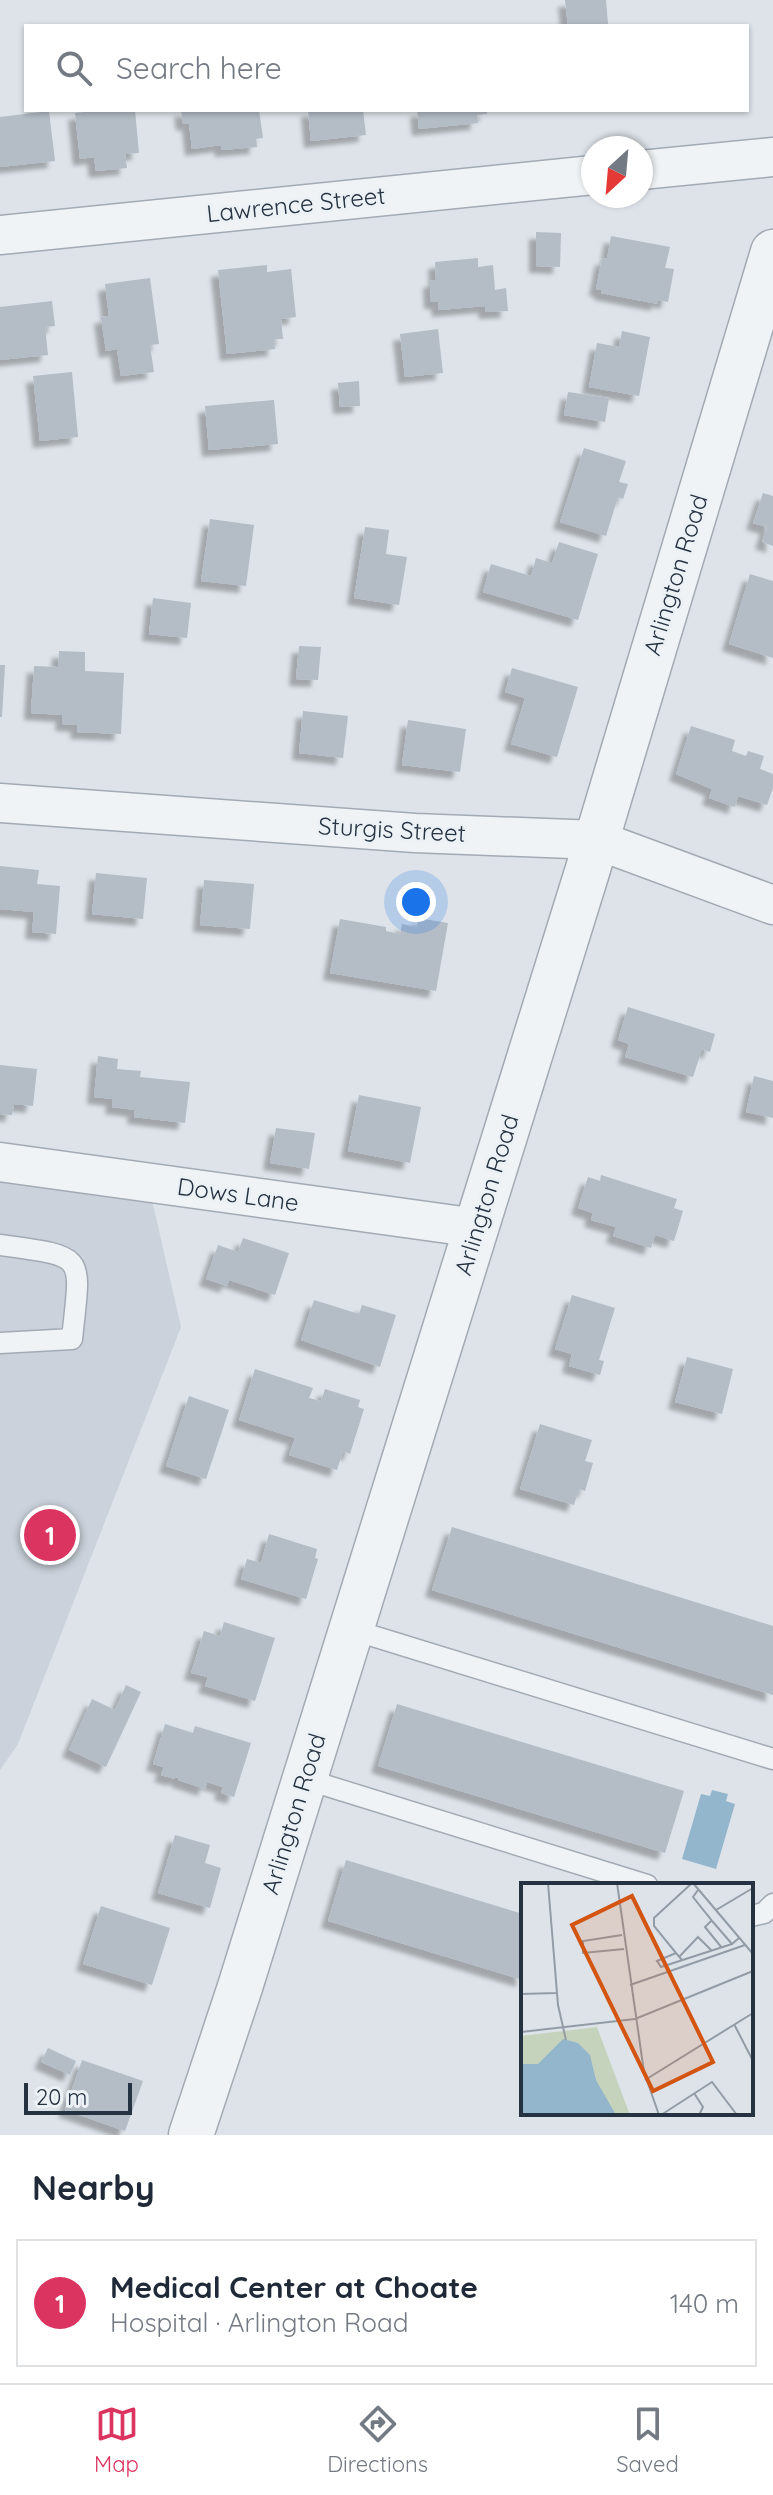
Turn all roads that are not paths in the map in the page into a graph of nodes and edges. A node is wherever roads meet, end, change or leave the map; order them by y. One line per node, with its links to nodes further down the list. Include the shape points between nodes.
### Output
1 (773, 157): 2 (street)
2 (653, 169)
3 (581, 176): 4 (street, Lawrence Street)
4 (0, 235)
5 (773, 252): 7 (street, Arlington Road)
6 (0, 803): 7 (street, Sturgis Street, via 415,833)
7 (597, 840): 8 (street, Sturgis Street); 10 (street, Arlington Road)
8 (773, 905)
9 (0, 1162): 10 (street, Dows Lane)
10 (477, 1228): 13 (street, Arlington Road)
11 (0, 1245): 12 (lane, via 60,1254 78,1276 72,1339)
12 (0, 1343)
13 (350, 1629): 14 (lane); 15 (street, Arlington Road)
14 (773, 1759)
15 (305, 1779): 16 (lane); 19 (street, Arlington Road)
16 (641, 1883)
17 (773, 1904): 18 (lane)
18 (753, 1916)
19 (191, 2135)

